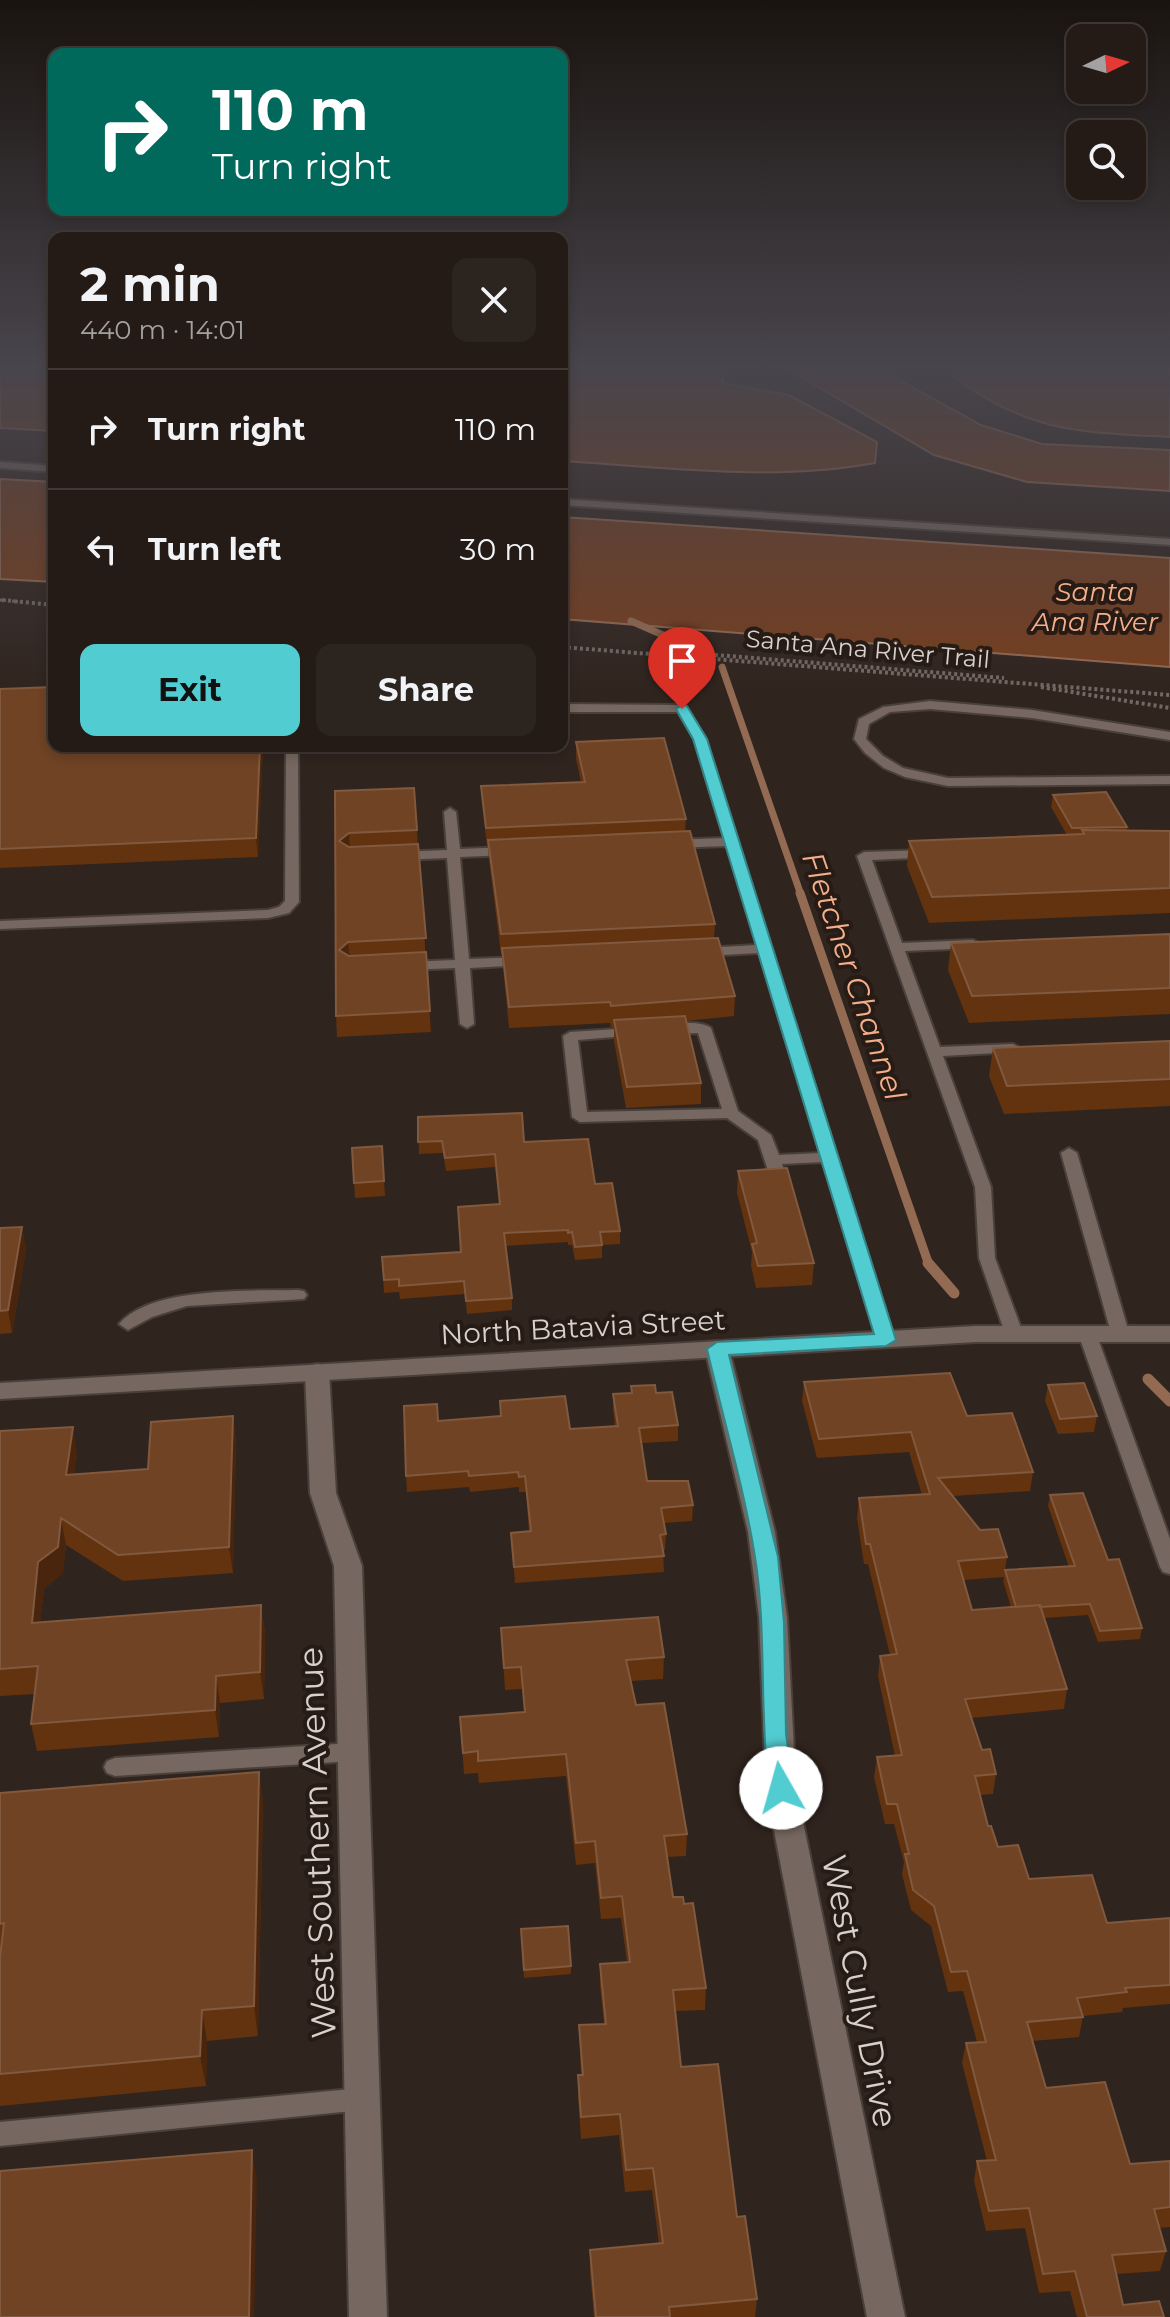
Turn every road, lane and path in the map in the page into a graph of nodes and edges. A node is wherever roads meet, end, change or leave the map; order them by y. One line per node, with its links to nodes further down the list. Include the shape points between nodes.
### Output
1 (568, 502): 2 (lane)
2 (1170, 542)
3 (0, 602): 4 (path)
4 (48, 606)
5 (568, 645): 8 (path, Santa Ana River Trail)
6 (568, 646): 7 (path)
7 (1017, 683): 8 (path); 10 (path)
8 (1170, 693)
9 (568, 708): 15 (lane, via 682,709 700,739)
10 (1170, 708)
11 (1170, 736): 13 (lane, via 1032,714 930,705 887,709 863,722 860,739 876,760 948,782)
12 (292, 752): 21 (lane, via 292,902 284,910)
13 (1170, 780)
14 (450, 812): 18 (lane)
15 (731, 842): 16 (lane); 24 (lane)
16 (654, 845)
17 (515, 851): 18 (lane)
18 (454, 853): 20 (lane); 27 (lane)
19 (941, 854): 23 (lane, via 864,856)
20 (379, 857)
21 (0, 925)
22 (988, 944): 23 (lane)
23 (897, 947): 31 (lane)
24 (765, 949): 25 (lane); 34 (lane)
25 (685, 953)
26 (542, 960): 27 (lane)
27 (462, 964): 28 (lane); 29 (lane)
28 (392, 967)
29 (467, 1024)
30 (1029, 1047): 31 (lane)
31 (934, 1052): 39 (lane, via 983,1187 987,1258)
32 (731, 1113): 32 (lane, via 704,1028 570,1036 580,1117); 35 (lane, via 765,1138)
33 (1069, 1153): 41 (lane)
34 (829, 1157): 35 (lane); 43 (lane)
35 (773, 1160): 36 (lane)
36 (780, 1183)
37 (298, 1295): 38 (lane, via 172,1304 147,1310)
38 (128, 1324)
39 (1014, 1333): 40 (street, North Batavia Street); 43 (street, North Batavia Street)
40 (1087, 1333): 41 (street, North Batavia Street); 47 (lane)
41 (1120, 1333): 42 (street, North Batavia Street)
42 (1170, 1334)
43 (886, 1340): 44 (street, North Batavia Street)
44 (717, 1349): 45 (street, North Batavia Street); 53 (street, West Cully Drive, via 766,1557 781,1788)
45 (317, 1372): 46 (street, North Batavia Street); 48 (street, West Southern Avenue, via 323,1493 348,1566)
46 (0, 1391)
47 (1170, 1567)
48 (353, 1752): 49 (lane); 50 (street, West Southern Avenue)
49 (115, 1767)
50 (362, 2099): 51 (lane); 52 (street, West Southern Avenue)
51 (0, 2134)
52 (368, 2317)
53 (886, 2317)

